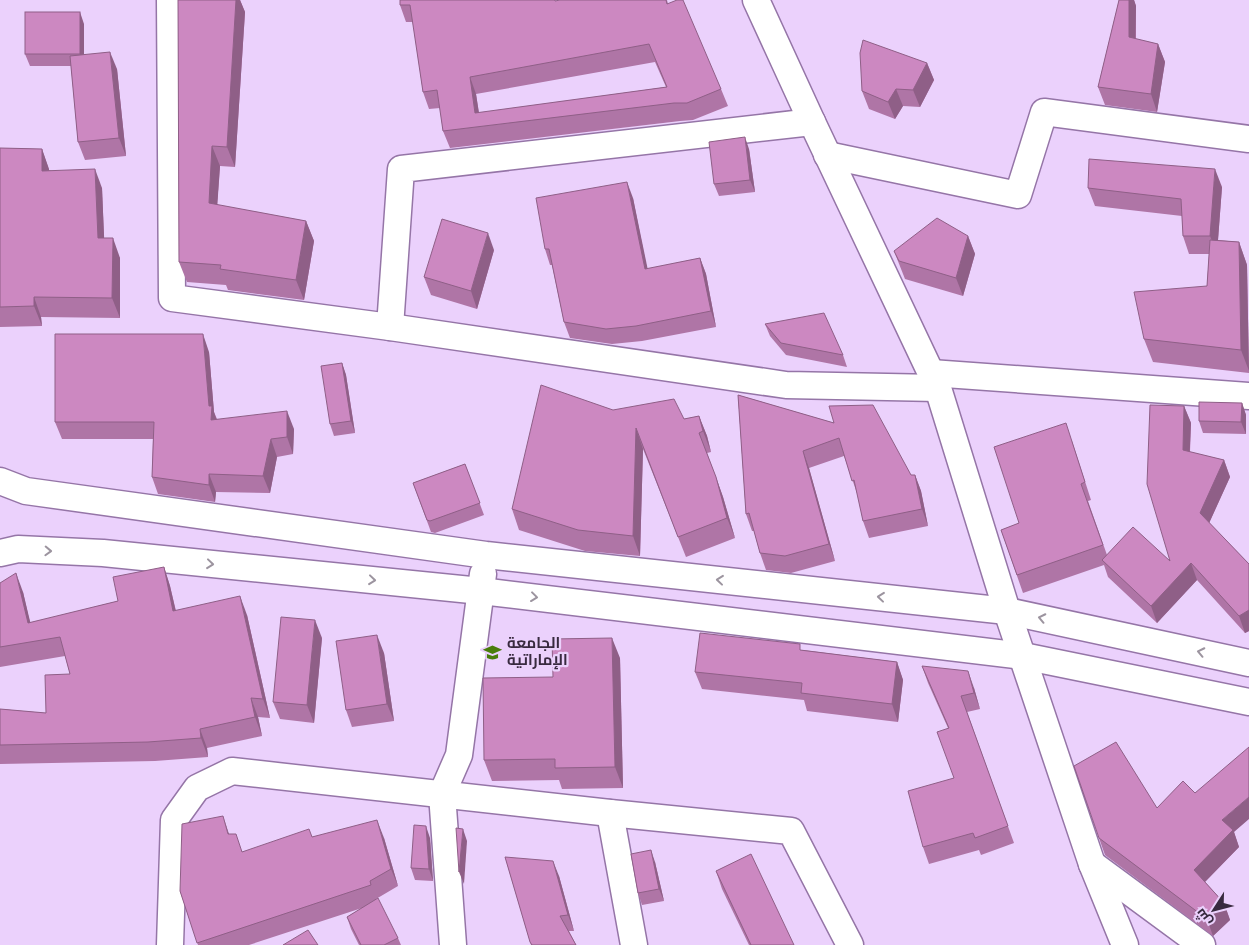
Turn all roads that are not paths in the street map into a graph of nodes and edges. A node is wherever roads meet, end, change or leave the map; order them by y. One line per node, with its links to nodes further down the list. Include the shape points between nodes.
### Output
1 (170, 0): 6 (street, via 172,298)
2 (756, 0): 3 (street)
3 (812, 122): 5 (street); 6 (street, via 401,169)
4 (1249, 139): 5 (street, via 1044,112 1018,195)
5 (827, 155): 7 (street)
6 (390, 327): 7 (street, via 786,385)
7 (934, 380): 8 (street); 13 (street)
8 (1249, 396)
9 (0, 481): 11 (street, via 26,491)
10 (0, 553): 12 (street, one-way to 12, via 18,550 103,553)
11 (486, 555): 12 (street); 13 (street, one-way to 11)
12 (481, 591): 14 (street, one-way to 14); 17 (street, via 459,755)
13 (1007, 611): 14 (street); 15 (street, one-way to 13)
14 (1023, 656): 16 (street); 19 (street)
15 (1249, 663)
16 (1249, 702)
17 (442, 794): 18 (street); 20 (street, via 232,771 197,788 174,820); 21 (street)
18 (610, 813): 22 (street); 23 (street, via 792,831)
19 (1092, 864): 24 (street); 25 (street)
20 (170, 945)
21 (453, 945)
22 (634, 945)
23 (850, 945)
24 (1125, 945)
25 (1202, 945)

